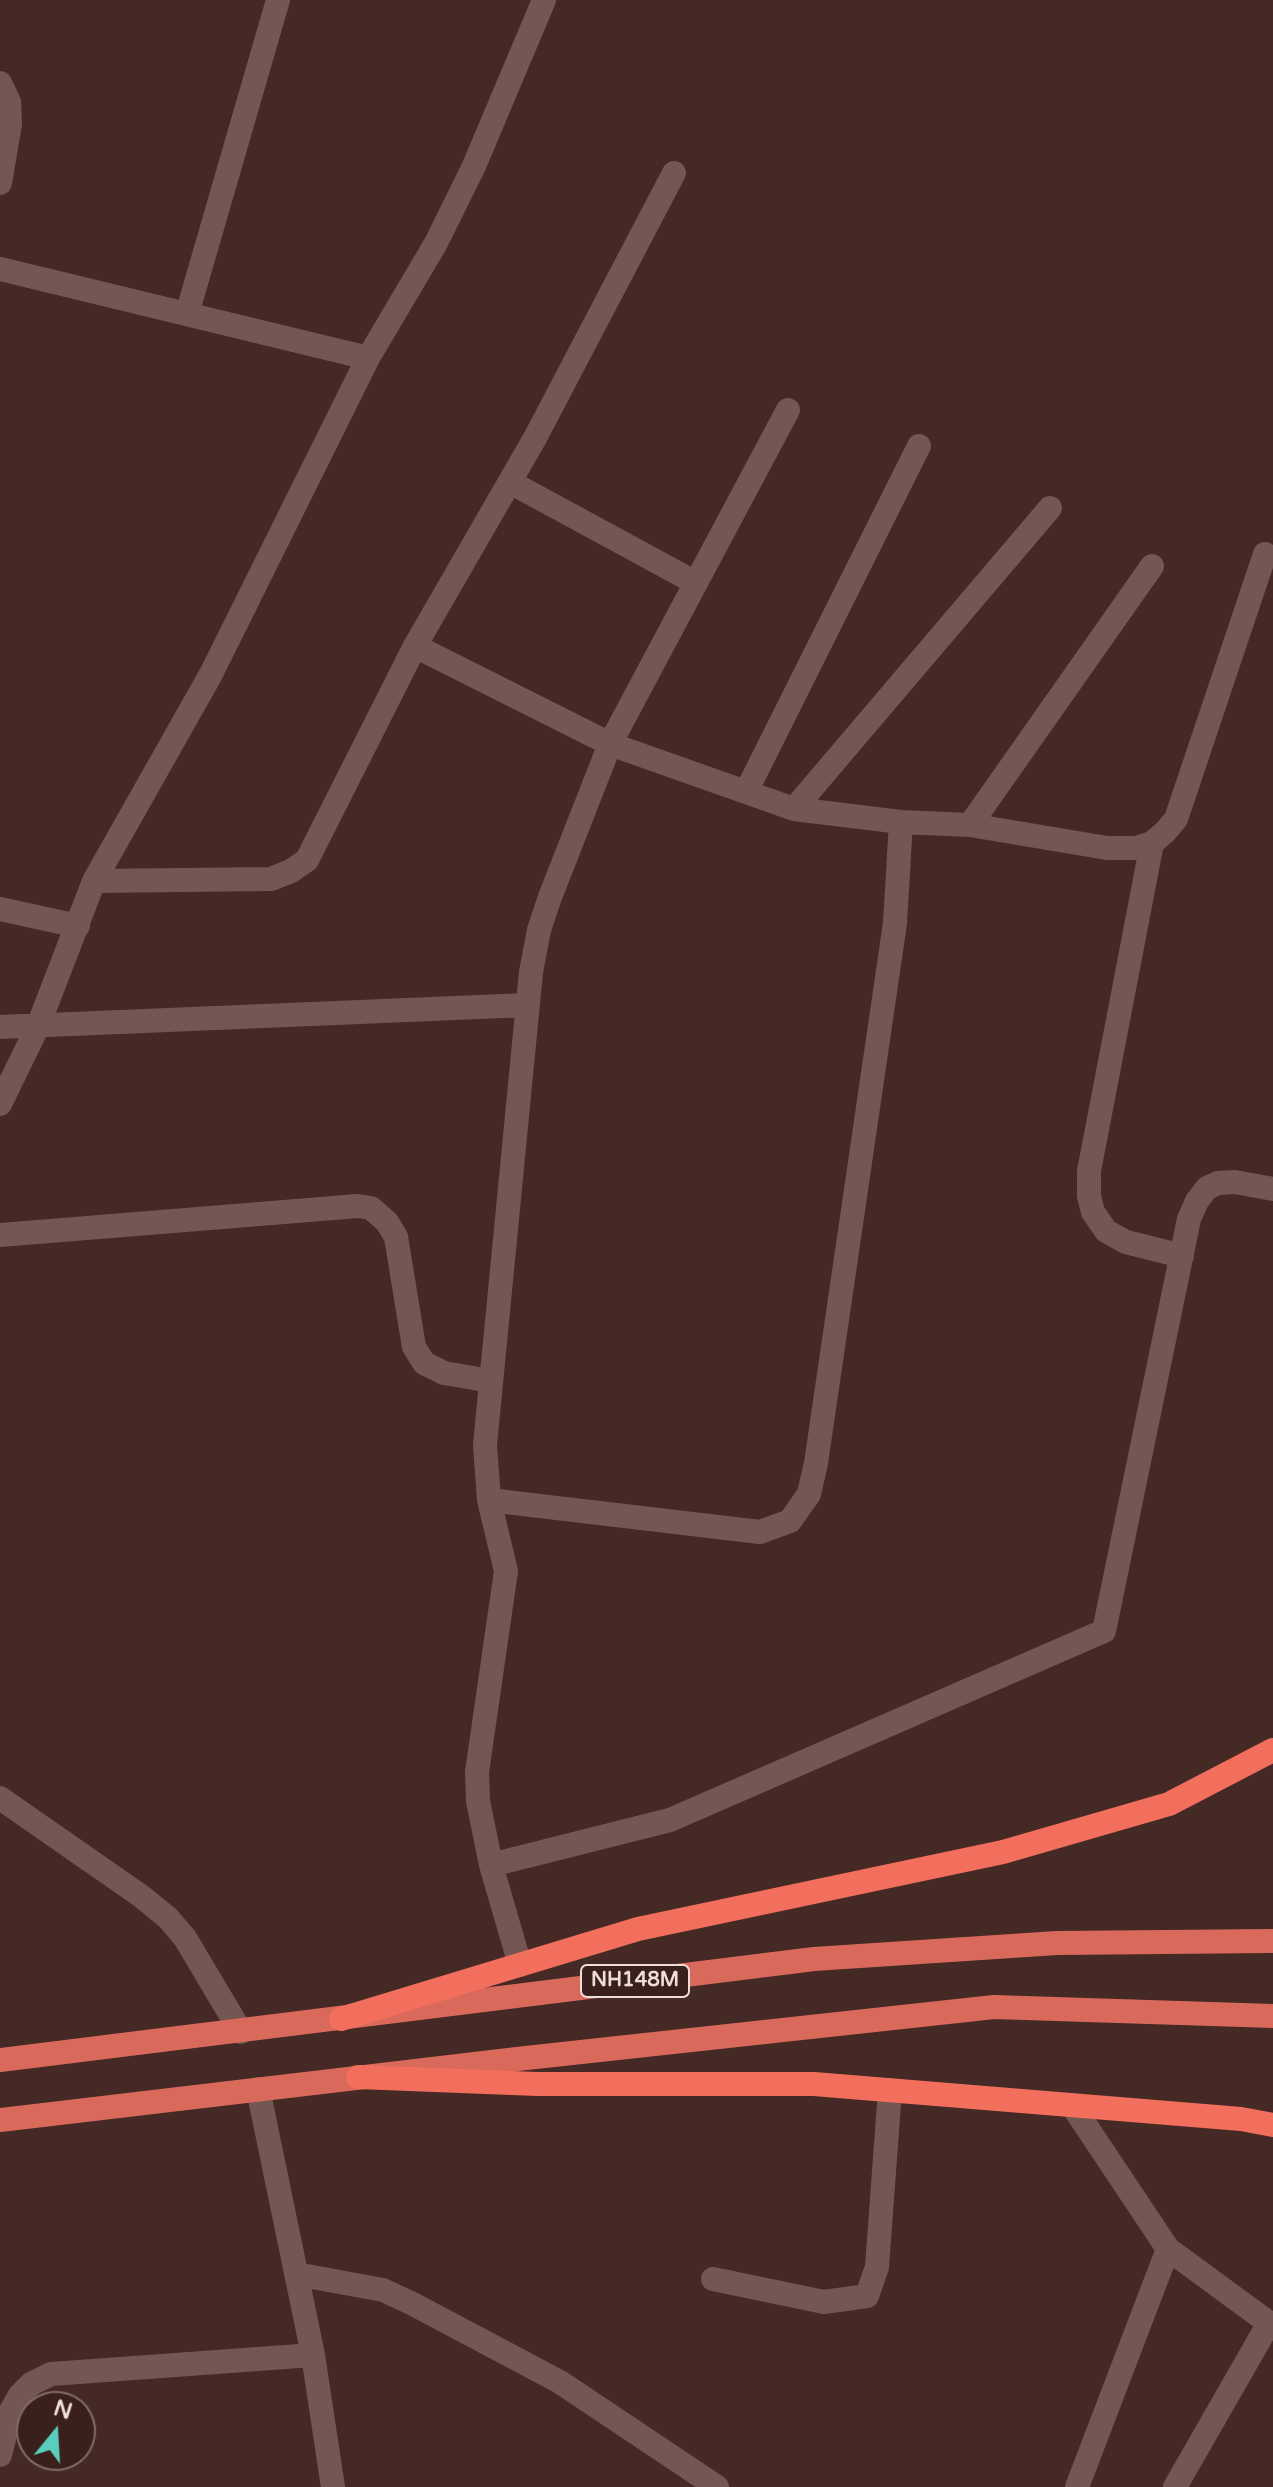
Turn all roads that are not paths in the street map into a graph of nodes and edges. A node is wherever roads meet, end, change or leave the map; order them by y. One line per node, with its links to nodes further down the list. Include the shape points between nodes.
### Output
1 (278, 0): 7 (street)
2 (544, 0): 8 (street, via 455,205)
3 (0, 83): 5 (street, via 9,102 10,124)
4 (674, 173): 11 (street)
5 (0, 183)
6 (0, 269): 7 (street)
7 (187, 314): 8 (street)
8 (368, 358): 23 (street, via 211,674)
9 (788, 410): 15 (street)
10 (919, 446): 18 (street)
11 (510, 482): 15 (street); 16 (street)
12 (1050, 508): 19 (street)
13 (1265, 554): 22 (street, via 1176,819)
14 (1152, 566): 21 (street)
15 (696, 583): 17 (street)
16 (415, 646): 17 (street); 23 (street, via 307,860 271,879)
17 (610, 744): 18 (street); 26 (street, via 539,930)
18 (746, 792): 19 (street)
19 (794, 809): 20 (street)
20 (901, 822): 21 (street); 34 (street, via 895,923 809,1494 790,1521 760,1532)
21 (970, 825): 22 (street, via 1107,848)
22 (1152, 843): 32 (street, via 1089,1171 1089,1196 1106,1231 1126,1242)
23 (94, 881): 25 (street)
24 (0, 909): 25 (street)
25 (78, 926): 27 (street)
26 (527, 1005): 27 (street); 33 (street)
27 (38, 1026): 28 (street); 29 (street)
28 (0, 1027)
29 (0, 1104)
30 (1273, 1189): 32 (street, via 1235,1182 1207,1188 1189,1219)
31 (0, 1235): 33 (street, via 371,1208 396,1237 414,1347 424,1363 444,1373)
32 (1182, 1256): 37 (street, via 1104,1631 670,1820)
33 (491, 1381): 34 (street, via 485,1445)
34 (489, 1500): 37 (street, via 506,1571 477,1772)
35 (1273, 1750): 39 (highway, via 1169,1804 1003,1852 638,1929)
36 (0, 1798): 42 (street, via 168,1918)
37 (491, 1865): 39 (street)
38 (1273, 1941): 41 (highway, NH148M, via 1057,1943 814,1959)
39 (520, 1965): 41 (highway)
40 (1273, 2016): 44 (highway, via 994,2007)
41 (341, 2019): 42 (highway, NH148M)
42 (241, 2032): 43 (highway, NH148M)
43 (0, 2060)
44 (358, 2077): 45 (highway); 46 (highway, via 537,2084 814,2084)
45 (258, 2089): 48 (highway); 51 (street)
46 (890, 2090): 47 (highway); 52 (street, via 877,2267 867,2296 824,2302)
47 (1072, 2105): 49 (highway); 50 (street)
48 (0, 2120)
49 (1273, 2125)
50 (1168, 2249): 53 (street); 58 (street)
51 (296, 2274): 54 (street); 57 (street, via 383,2290 413,2304 560,2382)
52 (713, 2279)
53 (1271, 2324): 59 (street)
54 (313, 2355): 55 (street, via 51,2374 20,2395); 56 (street)
55 (0, 2455)
56 (333, 2487)
57 (717, 2487)
58 (1077, 2487)
59 (1175, 2487)

